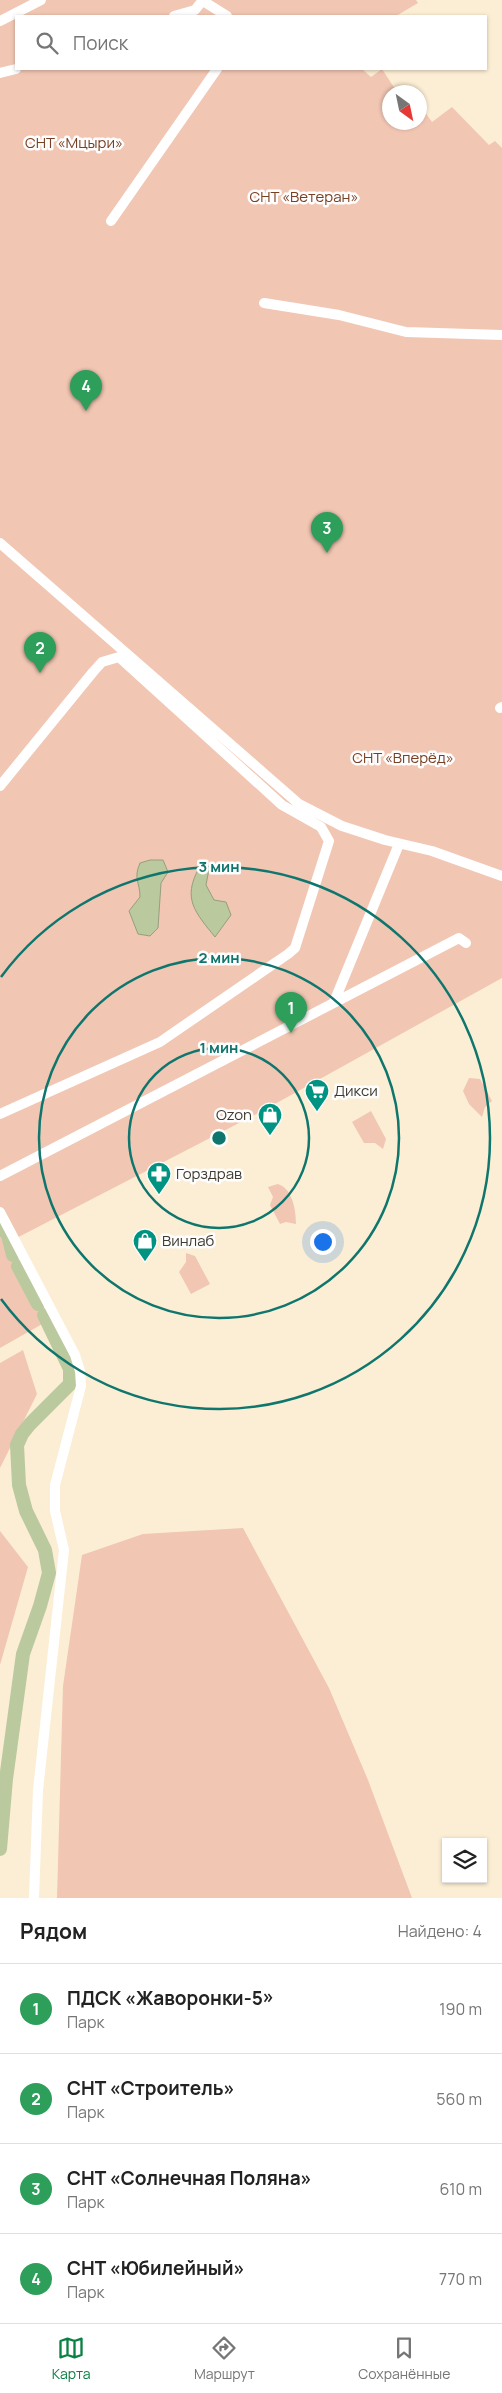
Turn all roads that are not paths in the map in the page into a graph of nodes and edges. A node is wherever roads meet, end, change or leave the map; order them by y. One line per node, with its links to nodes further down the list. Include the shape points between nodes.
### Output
1 (42, 0): 5 (street)
2 (203, 0): 3 (street, via 195,10); 4 (street)
3 (178, 15)
4 (226, 15)
5 (0, 21)
6 (15, 69): 8 (street)
7 (217, 70): 9 (street)
8 (0, 73)
9 (111, 221)
10 (264, 303): 11 (street, via 339,315 406,332)
11 (502, 335)
12 (0, 543): 14 (street, via 299,804 342,826)
13 (0, 786): 18 (street, via 102,662 119,657 282,805 321,827 329,841 295,948 288,954 160,1042)
14 (399, 844): 15 (street, via 432,851); 17 (street)
15 (502, 876)
16 (466, 943): 17 (street, via 459,938)
17 (334, 1002): 19 (street)
18 (0, 1114)
19 (0, 1176)
20 (0, 1212): 21 (street, via 75,1355 81,1378 56,1485 55,1511 64,1550 38,1790)
21 (34, 1898)

